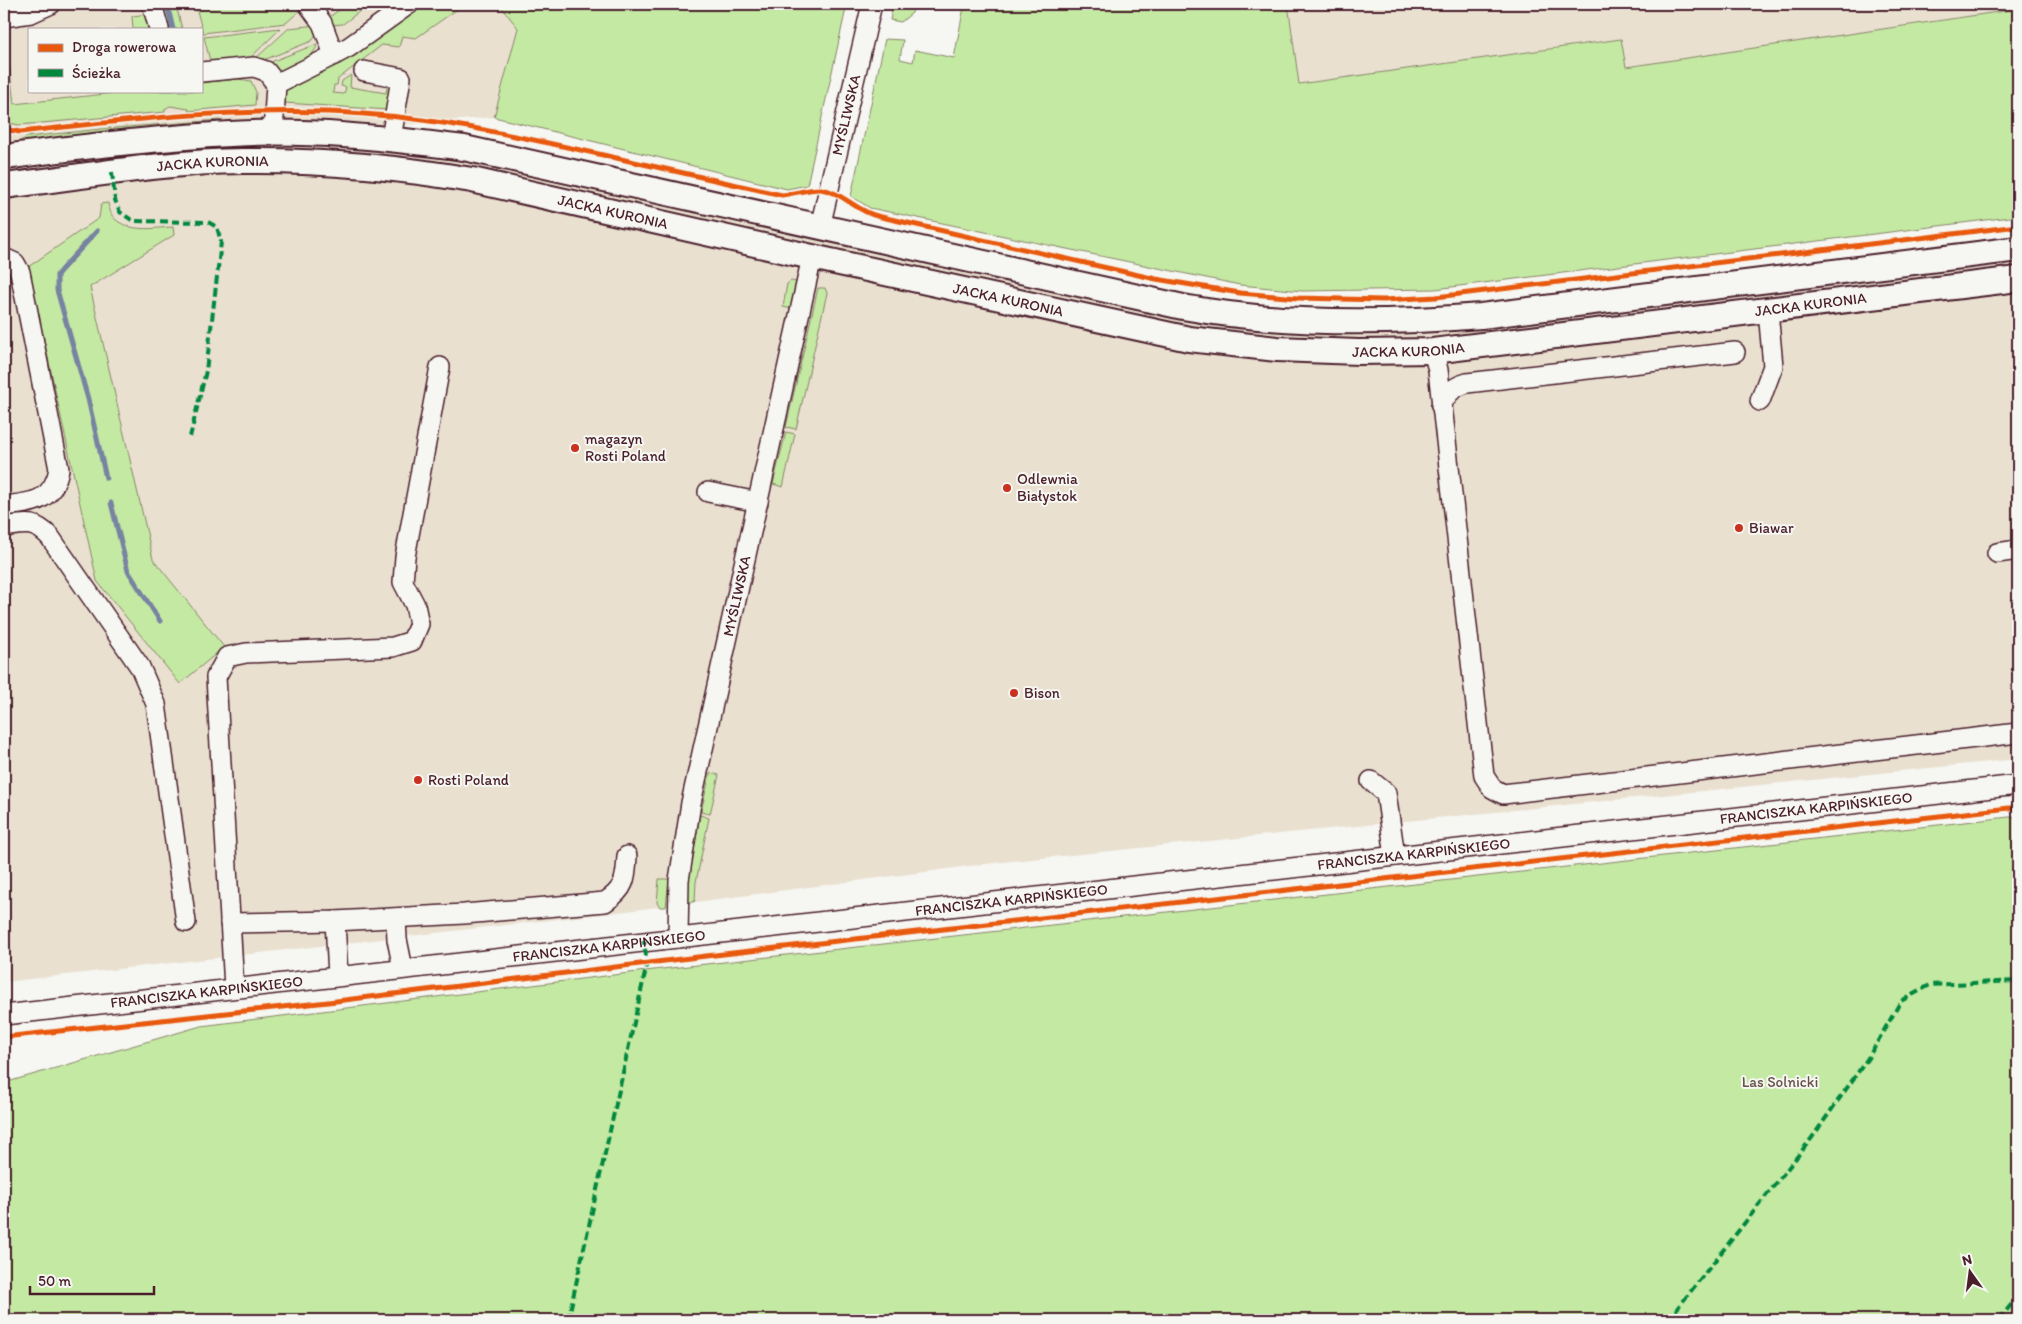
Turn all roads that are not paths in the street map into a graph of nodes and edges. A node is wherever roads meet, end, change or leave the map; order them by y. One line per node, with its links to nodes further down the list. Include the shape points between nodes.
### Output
1 (51, 4): 6 (street)
2 (152, 4): 8 (street)
3 (308, 4): 9 (street, via 322,22)
4 (409, 4): 9 (street)
5 (872, 4): 17 (street, MYŚLIWSKA)
6 (29, 9): 7 (street)
7 (4, 17)
8 (159, 28)
9 (334, 56): 12 (street)
10 (364, 71): 14 (street, via 401,78)
11 (202, 72): 12 (street, via 254,68 266,71)
12 (276, 84): 13 (street)
13 (273, 133): 14 (main road, JACKA KURONIA); 15 (main road, JACKA KURONIA, via 123,142)
14 (391, 139): 17 (main road, JACKA KURONIA, via 464,148)
15 (4, 157)
16 (4, 186): 19 (main road, JACKA KURONIA, via 240,161 349,164 472,180)
17 (820, 227): 18 (main road, JACKA KURONIA, via 1229,315 1346,321 1418,321 1481,316); 19 (main road)
18 (2018, 250)
19 (812, 257): 23 (main road, JACKA KURONIA, via 1189,339 1277,349); 29 (street, MYŚLIWSKA)
20 (4, 258): 30 (street, via 14,263 20,272 59,469 51,492 31,503)
21 (2018, 279): 22 (main road, JACKA KURONIA)
22 (1768, 311): 23 (main road, JACKA KURONIA); 26 (street, via 1773,366)
23 (1433, 351): 27 (street)
24 (1735, 352): 27 (street, via 1467,383 1447,393)
25 (440, 367): 42 (street, via 405,557 403,582 415,605 419,624 412,641 393,648 246,653 227,657 216,677)
26 (1760, 401)
27 (1441, 406): 34 (street, via 1484,776 1492,788 1503,794)
28 (708, 492): 29 (street)
29 (758, 502): 43 (street, MYŚLIWSKA, via 691,803 678,880)
30 (4, 506)
31 (4, 526): 41 (street, via 31,524 42,528 140,667 156,704)
32 (2018, 550): 33 (street)
33 (1997, 553)
34 (2018, 733)
35 (1371, 780): 38 (street, via 1386,793)
36 (2018, 785): 38 (street, FRANCISZKA KARPIŃSKIEGO)
37 (627, 856): 39 (street, via 624,883 616,895 605,902)
38 (1395, 856): 43 (street, FRANCISZKA KARPIŃSKIEGO)
39 (396, 918): 40 (street); 44 (street)
40 (335, 921): 42 (street); 45 (street)
41 (186, 922)
42 (230, 922): 46 (street)
43 (678, 938): 44 (street, FRANCISZKA KARPIŃSKIEGO)
44 (403, 969): 45 (street, FRANCISZKA KARPIŃSKIEGO)
45 (338, 976): 46 (street, FRANCISZKA KARPIŃSKIEGO)
46 (234, 988): 47 (street, FRANCISZKA KARPIŃSKIEGO)
47 (4, 1014)

